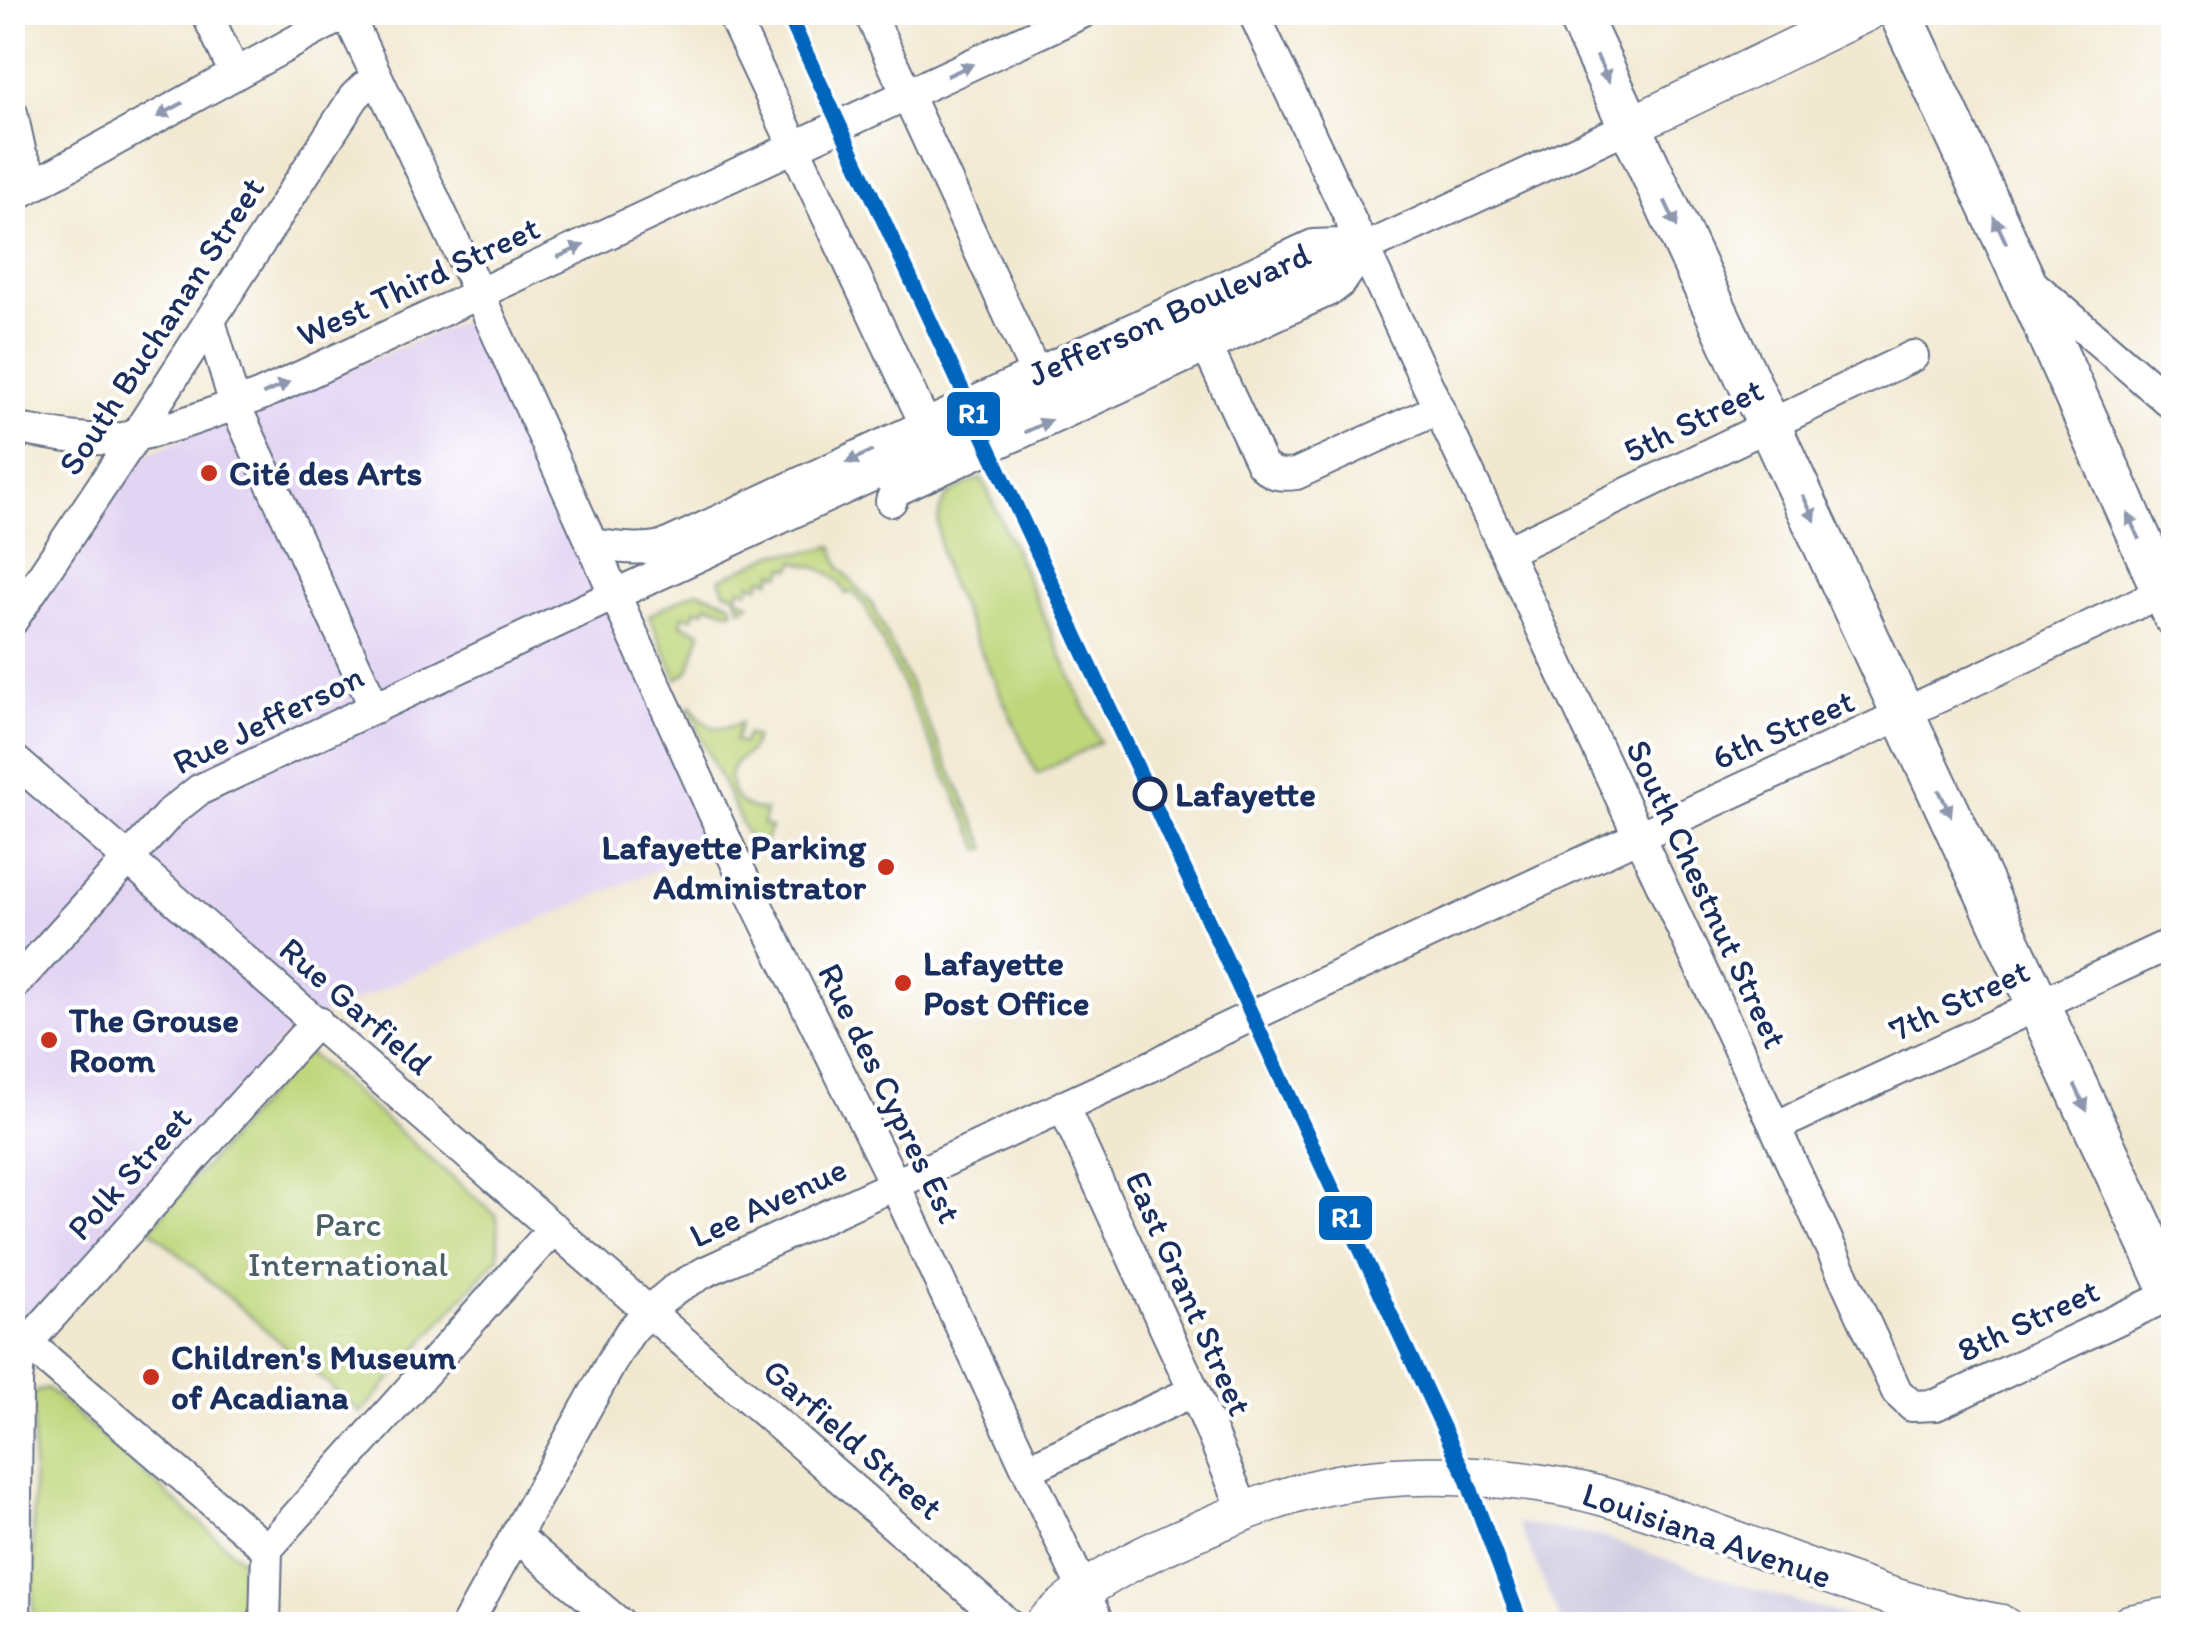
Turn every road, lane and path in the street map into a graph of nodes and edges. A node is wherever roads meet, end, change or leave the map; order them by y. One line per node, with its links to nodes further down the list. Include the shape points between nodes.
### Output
1 (206, 12): 10 (street)
2 (731, 12): 15 (street)
3 (869, 12): 12 (street)
4 (1084, 12): 12 (street, West Third Street, one-way to 4)
5 (1253, 12): 17 (street, South Chestnut Street)
6 (1577, 12): 14 (highway, one-way to 14)
7 (1866, 12): 14 (main road, Jefferson Boulevard)
8 (1900, 12): 18 (highway, one-way to 8)
9 (347, 13): 10 (street); 11 (street, Rue des Cypres Est)
10 (235, 74): 16 (street, one-way to 16)
11 (378, 79): 19 (street, Rue des Cypres Est); 20 (street, South Buchanan Street, via 354,97)
12 (908, 95): 15 (street, West Third Street); 23 (street)
13 (12, 112): 16 (street)
14 (1630, 126): 17 (street, Jefferson Boulevard); 27 (highway, one-way to 27)
15 (796, 146): 19 (street, West Third Street, one-way to 15); 28 (street)
16 (24, 190)
17 (1364, 250): 21 (street, Jefferson Boulevard, via 1332,289); 23 (street, Jefferson Boulevard, via 1313,245); 26 (street, South Chestnut Street); 34 (street, Jefferson Boulevard)
18 (2021, 274): 25 (street); 35 (highway, one-way to 18)
19 (479, 294): 24 (street, West Third Street, one-way to 19); 32 (street, Rue des Cypres Est)
20 (210, 321): 24 (street); 30 (street, South Buchanan Street)
21 (1207, 347): 26 (street, via 1261,463 1276,475 1296,474); 31 (street, Jefferson Boulevard, one-way to 21, via 895,491)
22 (1913, 356): 27 (street, 5th Street)
23 (1036, 374): 28 (street, Jefferson Boulevard)
24 (235, 405): 30 (street, West Third Street); 37 (street)
25 (2174, 406)
26 (1438, 410): 33 (street, South Chestnut Street)
27 (1770, 424): 33 (street, 5th Street); 38 (highway, one-way to 38)
28 (926, 426): 32 (street, Jefferson Boulevard, one-way to 32, via 666,544 631,550)
29 (12, 428): 30 (street, West Third Street, via 92,439)
30 (136, 435): 36 (street, South Buchanan Street)
31 (891, 500)
32 (591, 544): 34 (street, Rue des Cypres Est)
33 (1507, 551): 40 (street, South Chestnut Street)
34 (614, 595): 37 (street, Rue Jefferson); 49 (street, Rue des Cypres Est)
35 (2170, 595): 38 (street, 6th Street)
36 (12, 621)
37 (375, 708): 41 (street, Rue Jefferson, via 189,796)
38 (1904, 715): 40 (street, 6th Street); 44 (highway, one-way to 44)
39 (12, 758): 41 (street, Rue Garfield)
40 (1638, 836): 45 (street, 6th Street); 48 (street, South Chestnut Street)
41 (129, 858): 43 (street, Rue Jefferson); 46 (street, Rue Garfield)
42 (2174, 942): 44 (street, 7th Street)
43 (12, 987)
44 (2038, 1005): 48 (street, 7th Street); 51 (highway, one-way to 51)
45 (1254, 1016): 47 (street, Lee Avenue)
46 (317, 1022): 50 (street, Rue Garfield); 53 (street, Polk Street)
47 (1063, 1106): 49 (street, Lee Avenue); 54 (street, East Grant Street)
48 (1775, 1126): 55 (street, South Chestnut Street, via 1897,1392)
49 (894, 1183): 52 (street, Lee Avenue, via 704,1272); 56 (street, Rue des Cypres Est)
50 (554, 1228): 52 (street, Rue Garfield); 59 (street)
51 (2173, 1295): 55 (street, 8th Street, via 1936,1405)
52 (648, 1311): 58 (street, Lee Avenue, via 616,1354); 66 (street, Garfield Street)
53 (20, 1336): 59 (street); 62 (street, Polk Street)
54 (1194, 1391): 56 (street); 57 (street, East Grant Street)
55 (1912, 1406)
56 (1028, 1468): 60 (street, Rue des Cypres Est)
57 (1244, 1511): 60 (main road, Louisiana Avenue); 69 (main road, Louisiana Avenue, via 1370,1479 1542,1482 1718,1534 1916,1606)
58 (516, 1536): 64 (street, Lee Avenue); 65 (street)
59 (267, 1550): 63 (street)
60 (1084, 1590): 67 (main road, Louisiana Avenue); 68 (street, Rue des Cypres Est)
61 (2174, 1616): 70 (main road)
62 (15, 1624)
63 (264, 1624)
64 (467, 1624)
65 (620, 1624)
66 (1008, 1624)
67 (1044, 1624)
68 (1099, 1624)
69 (2002, 1624)
70 (2130, 1624)

